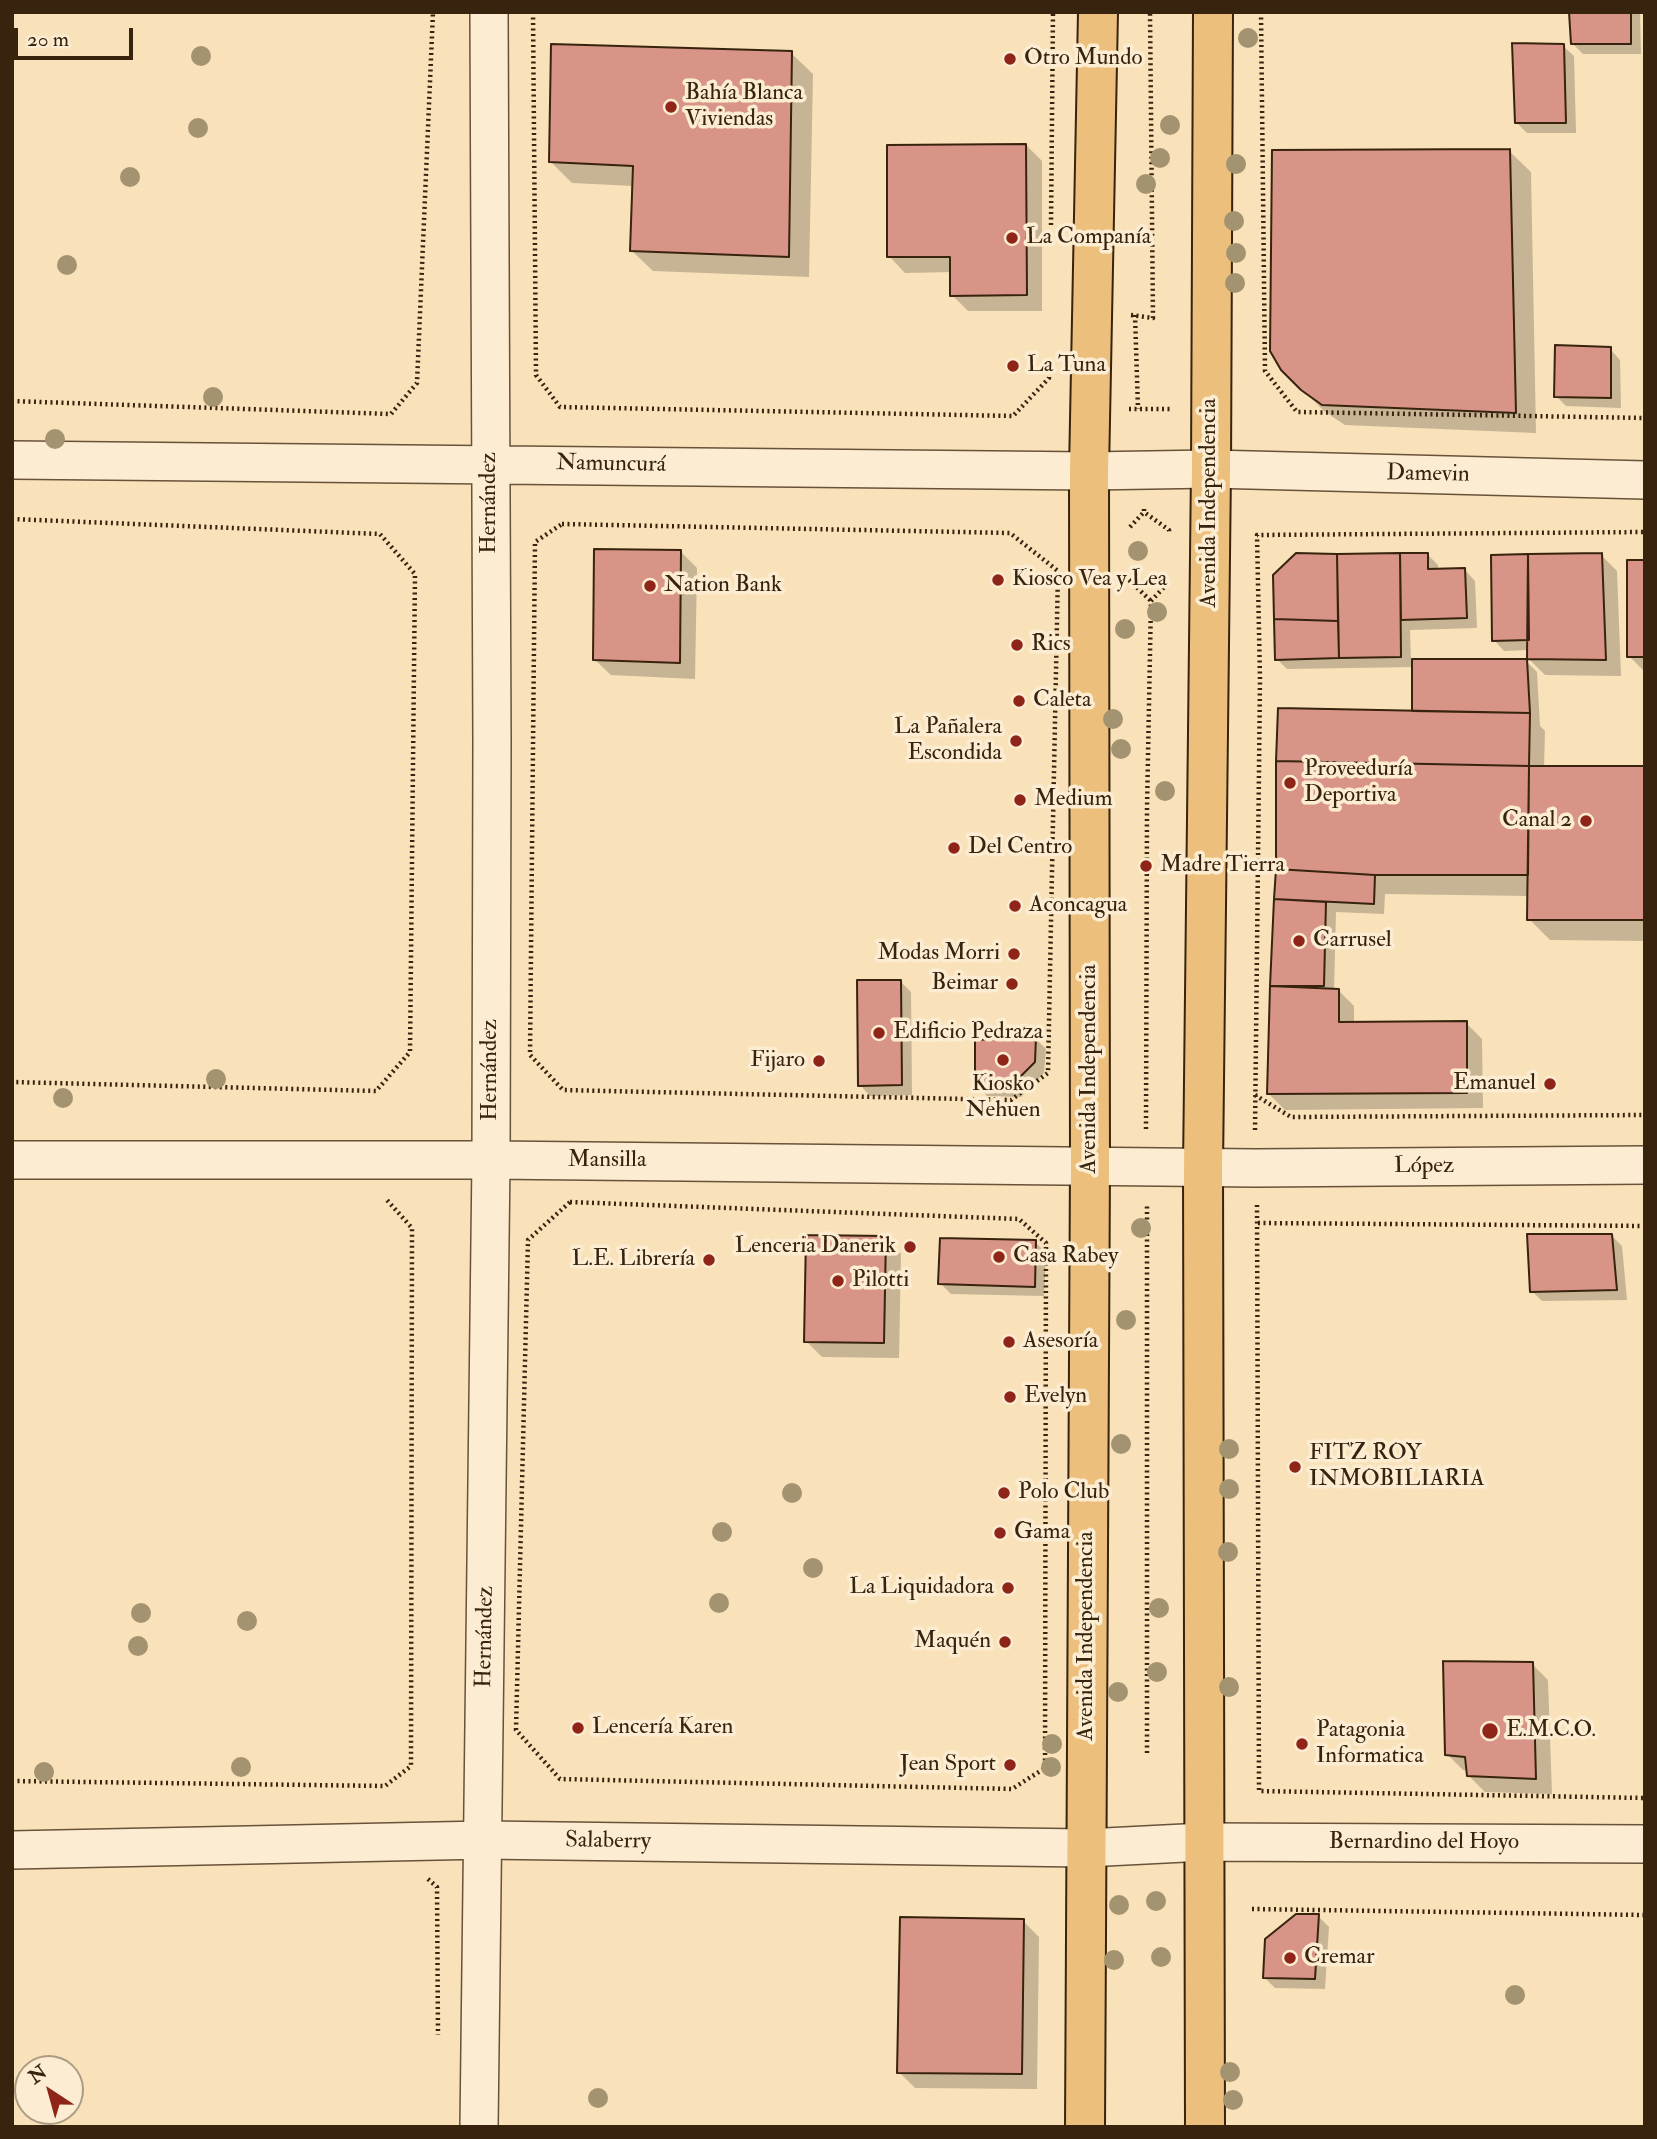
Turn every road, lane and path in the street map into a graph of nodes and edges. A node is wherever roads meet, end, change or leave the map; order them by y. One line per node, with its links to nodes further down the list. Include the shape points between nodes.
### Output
1 (433, 12): 13 (path, via 417,383 391,414)
2 (489, 12): 19 (street, Hernández)
3 (534, 12): 12 (path, via 536,375 560,407 1013,416 1049,378)
4 (1054, 12): 9 (path)
5 (1098, 12): 22 (main road, Avenida Independencia)
6 (1150, 12): 11 (path)
7 (1213, 12): 21 (main road, Avenida Independencia)
8 (1261, 12): 17 (path, via 1265,371 1297,412)
9 (1051, 229)
10 (1135, 315): 15 (path)
11 (1153, 318)
12 (1049, 365)
13 (12, 401)
14 (1127, 409): 15 (path)
15 (1138, 409): 16 (path)
16 (1180, 409)
17 (1645, 418)
18 (12, 460): 19 (street, Namuncurá)
19 (490, 464): 22 (street, Namuncurá); 34 (street, Hernández)
20 (1146, 470): 21 (street, Namuncurá); 22 (street, Namuncurá); 26 (path, via 1144,512 1168,530)
21 (1211, 470): 23 (street, Damevin); 38 (main road, Avenida Independencia)
22 (1089, 471): 35 (main road, Avenida Independencia)
23 (1645, 480)
24 (12, 520): 30 (path, via 380,534 415,574 410,1052 376,1091)
25 (1645, 532): 31 (path, via 1257,535 1260,679)
26 (1170, 541)
27 (1058, 572): 29 (path, via 1010,533 562,524 535,542 530,1055 563,1090 1011,1100)
28 (1173, 577): 37 (path, via 1151,601)
29 (1048, 1073)
30 (12, 1082)
31 (1255, 1095): 32 (path, via 1291,1117); 39 (path)
32 (1645, 1115)
33 (12, 1160): 34 (street, Mansilla)
34 (491, 1160): 35 (street, Mansilla); 48 (street, Hernández)
35 (1090, 1165): 37 (street, Mansilla); 51 (main road, Avenida Independencia)
36 (1645, 1165): 39 (street, López)
37 (1146, 1166): 38 (street, Mansilla); 44 (path)
38 (1203, 1168): 39 (street, López); 49 (main road, Avenida Independencia)
39 (1256, 1168): 41 (path)
40 (372, 1199): 46 (path, via 386,1199 412,1228 411,1766 385,1786)
41 (1258, 1223): 42 (path); 47 (path, via 1259,1791)
42 (1645, 1226)
43 (1046, 1243): 45 (path, via 1019,1219 570,1202 528,1240 516,1730 560,1779 1012,1788)
44 (1147, 1753)
45 (1045, 1768)
46 (12, 1781)
47 (1645, 1798)
48 (484, 1840): 51 (street, Salaberry); 52 (street, Salaberry); 57 (street, Hernández)
49 (1204, 1842): 50 (street, Bernardino del Hoyo); 51 (street, Salaberry); 59 (main road, Avenida Independencia)
50 (1645, 1844)
51 (1086, 1847): 58 (main road, Avenida Independencia)
52 (12, 1850)
53 (437, 1887): 56 (path)
54 (1252, 1909): 55 (path)
55 (1645, 1915)
56 (438, 2047)
57 (478, 2127)
58 (1085, 2127)
59 (1205, 2127)

